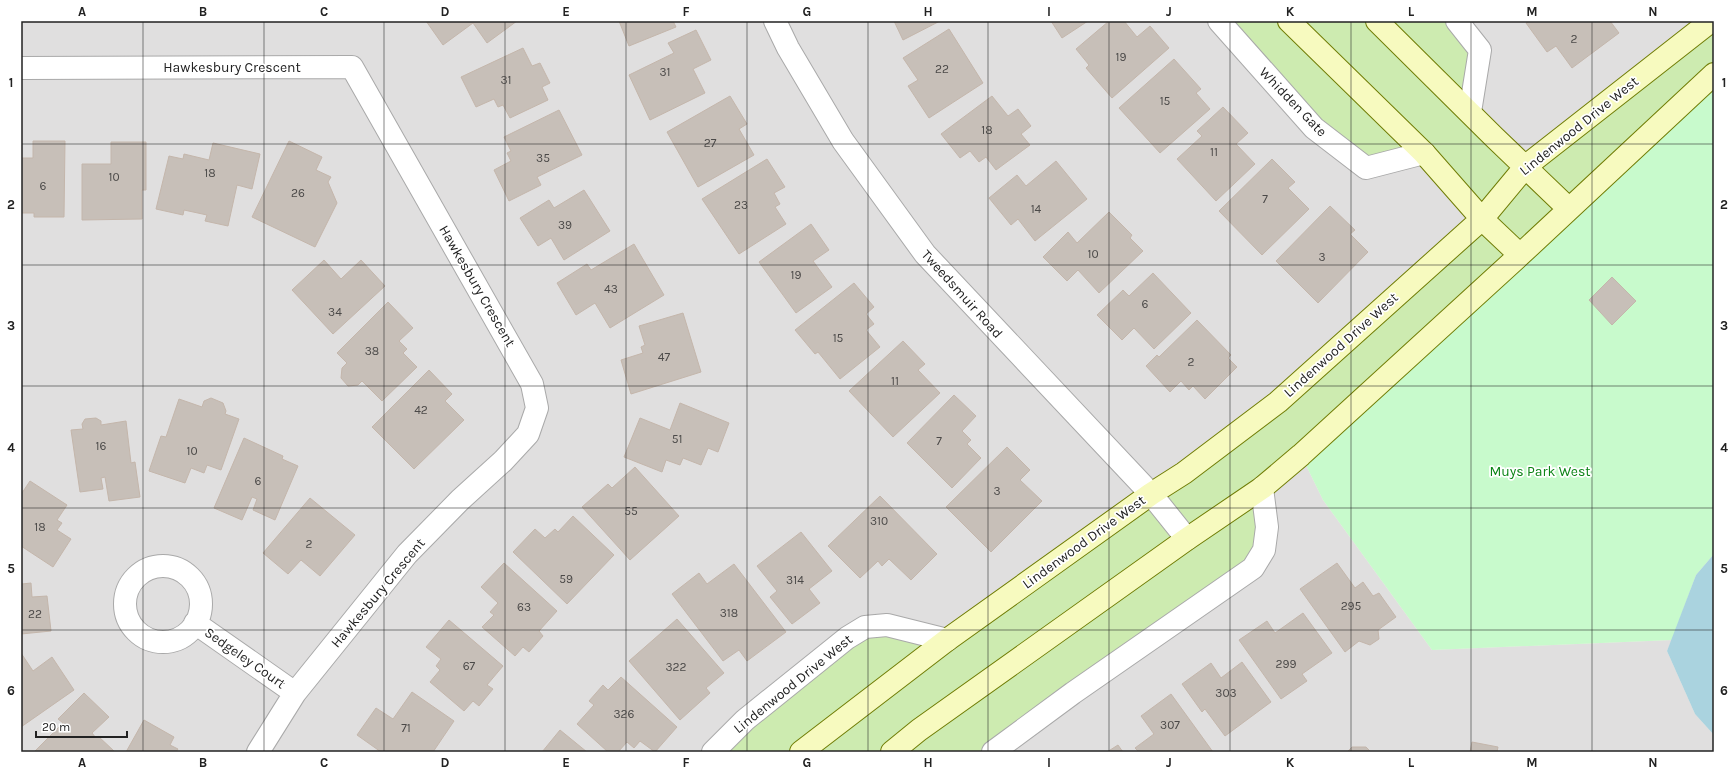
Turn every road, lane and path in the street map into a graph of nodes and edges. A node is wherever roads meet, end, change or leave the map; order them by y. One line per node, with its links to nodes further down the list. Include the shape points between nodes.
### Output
1 (775, 21): 16 (street, Tweedsmuir Road, via 788,48 843,141 925,254)
2 (1219, 21): 10 (street, Whidden Gate, via 1314,128 1366,168)
3 (1289, 21): 10 (street)
4 (1377, 21): 9 (street)
5 (1457, 21): 9 (street, via 1480,50)
6 (1711, 21): 11 (street, Lindenwood Drive West)
7 (21, 68): 20 (street, Hawkesbury Crescent, via 352,67 532,384 537,408 528,434 407,554)
8 (1714, 74): 12 (street)
9 (1470, 112): 11 (street)
10 (1424, 153): 13 (street)
11 (1526, 166): 12 (street); 13 (street, Lindenwood Drive West)
12 (1568, 208): 14 (street)
13 (1482, 219): 14 (street); 16 (street, Lindenwood Drive West, via 1278,402 1184,473)
14 (1520, 255): 15 (street)
15 (1262, 488): 17 (street); 25 (street, via 1267,527 1264,550 1253,568)
16 (1151, 494): 17 (street, Tweedsmuir Road); 19 (street, Lindenwood Drive West)
17 (1187, 539): 24 (street, via 919,730)
18 (195, 623): 20 (street, Sedgeley Court)
19 (947, 640): 22 (street, Lindenwood Drive West, via 887,625 865,627 846,638 745,720); 23 (street, Lindenwood Drive West)
20 (295, 693): 21 (street, Hawkesbury Crescent)
21 (258, 752)
22 (713, 752)
23 (801, 752)
24 (892, 752)
25 (992, 752)

